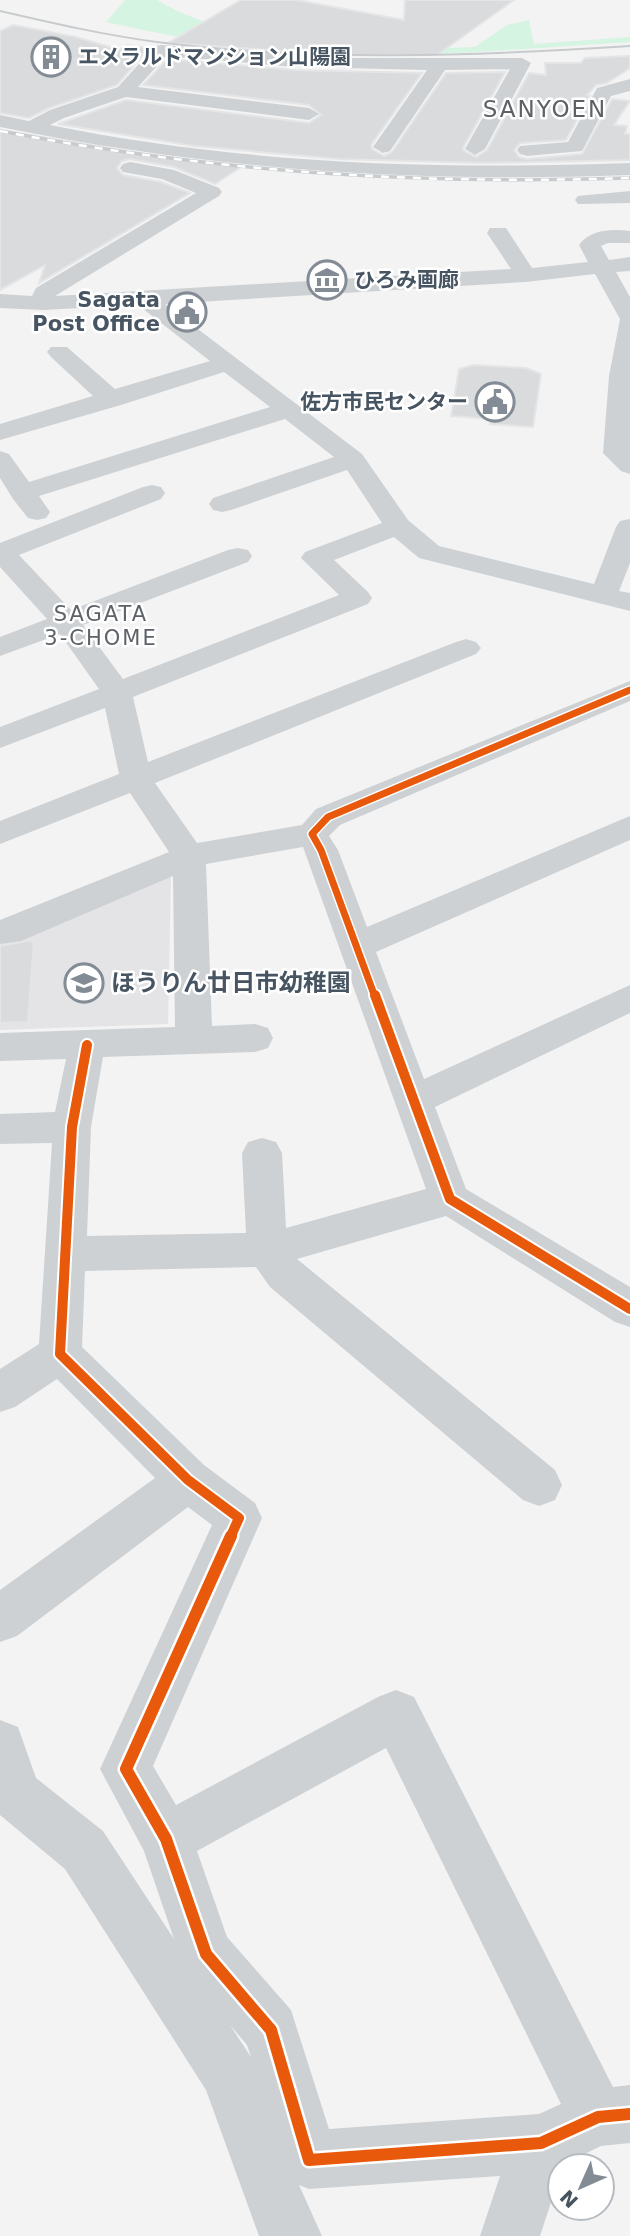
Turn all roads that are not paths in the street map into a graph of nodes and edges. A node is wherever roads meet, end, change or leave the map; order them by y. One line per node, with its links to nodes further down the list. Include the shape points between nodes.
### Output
1 (253, 59): 2 (street); 5 (street, via 161,50); 6 (street)
2 (348, 64): 3 (street); 8 (street)
3 (439, 66): 4 (street, via 522,63 468,149 575,147 604,92); 13 (street)
4 (630, 85)
5 (125, 91): 6 (street); 7 (street)
6 (215, 102): 8 (street)
7 (57, 114): 9 (street); 11 (street)
8 (309, 114): 15 (street)
9 (98, 120)
10 (0, 121): 11 (street)
11 (31, 128): 15 (street)
12 (358, 145): 13 (street)
13 (383, 147): 14 (street)
14 (410, 147)
15 (273, 163): 17 (street, via 419,171)
16 (112, 165): 28 (street, via 167,174 212,192 44,293)
17 (630, 169)
18 (585, 200): 19 (street)
19 (626, 202)
20 (498, 233): 25 (street)
21 (630, 236): 23 (street, via 593,241 590,245)
22 (630, 255): 23 (street)
23 (600, 264): 24 (street); 25 (street); 29 (street)
24 (630, 264)
25 (517, 273): 26 (street)
26 (143, 298): 28 (street); 31 (street)
27 (0, 301): 28 (street)
28 (43, 303)
29 (630, 319): 32 (street)
30 (59, 352): 33 (street)
31 (227, 363): 33 (street); 34 (street)
32 (627, 366): 35 (street)
33 (112, 400): 36 (street)
34 (291, 409): 38 (street); 40 (street)
35 (624, 424): 39 (street, via 616,453)
36 (0, 432)
37 (0, 459): 40 (street)
38 (353, 459): 42 (street); 43 (street)
39 (630, 466)
40 (22, 493): 45 (street)
41 (152, 493): 45 (street)
42 (222, 504)
43 (398, 526): 48 (street, via 429,552); 54 (street, via 315,558 358,598)
44 (630, 527): 48 (street)
45 (50, 531): 46 (street)
46 (0, 552): 50 (street)
47 (238, 556): 50 (street)
48 (604, 594): 49 (street)
49 (630, 602)
50 (66, 622): 51 (street); 54 (street)
51 (0, 647)
52 (466, 648): 56 (street)
53 (630, 690): 59 (street, via 328,817)
54 (117, 693): 55 (street); 56 (street)
55 (0, 738)
56 (136, 779): 58 (street); 60 (street)
57 (630, 827): 62 (street)
58 (0, 833)
59 (312, 834): 60 (street); 62 (street)
60 (189, 856): 61 (street); 65 (street)
61 (0, 932)
62 (357, 946): 68 (street)
63 (630, 998): 68 (street)
64 (255, 1038): 65 (street)
65 (194, 1040): 66 (street)
66 (86, 1045): 67 (street); 69 (street)
67 (0, 1047)
68 (414, 1101): 72 (street)
69 (72, 1127): 70 (street); 74 (street)
70 (0, 1129)
71 (262, 1153): 73 (street)
72 (450, 1199): 73 (street); 75 (street)
73 (267, 1250): 74 (street); 79 (street, via 285,1275)
74 (65, 1254): 76 (street)
75 (630, 1309)
76 (60, 1354): 77 (street); 78 (street)
77 (0, 1393)
78 (188, 1479): 80 (street); 82 (street, via 239,1518 127,1769)
79 (539, 1486)
80 (0, 1619)
81 (0, 1745): 85 (street, via 16,1795 84,1850 229,2074)
82 (166, 1839): 83 (street, via 396,1715); 84 (street, via 206,1954 271,2031 309,2160)
83 (614, 2116): 84 (street)
84 (541, 2143): 86 (street)
85 (292, 2236)
86 (510, 2236)

